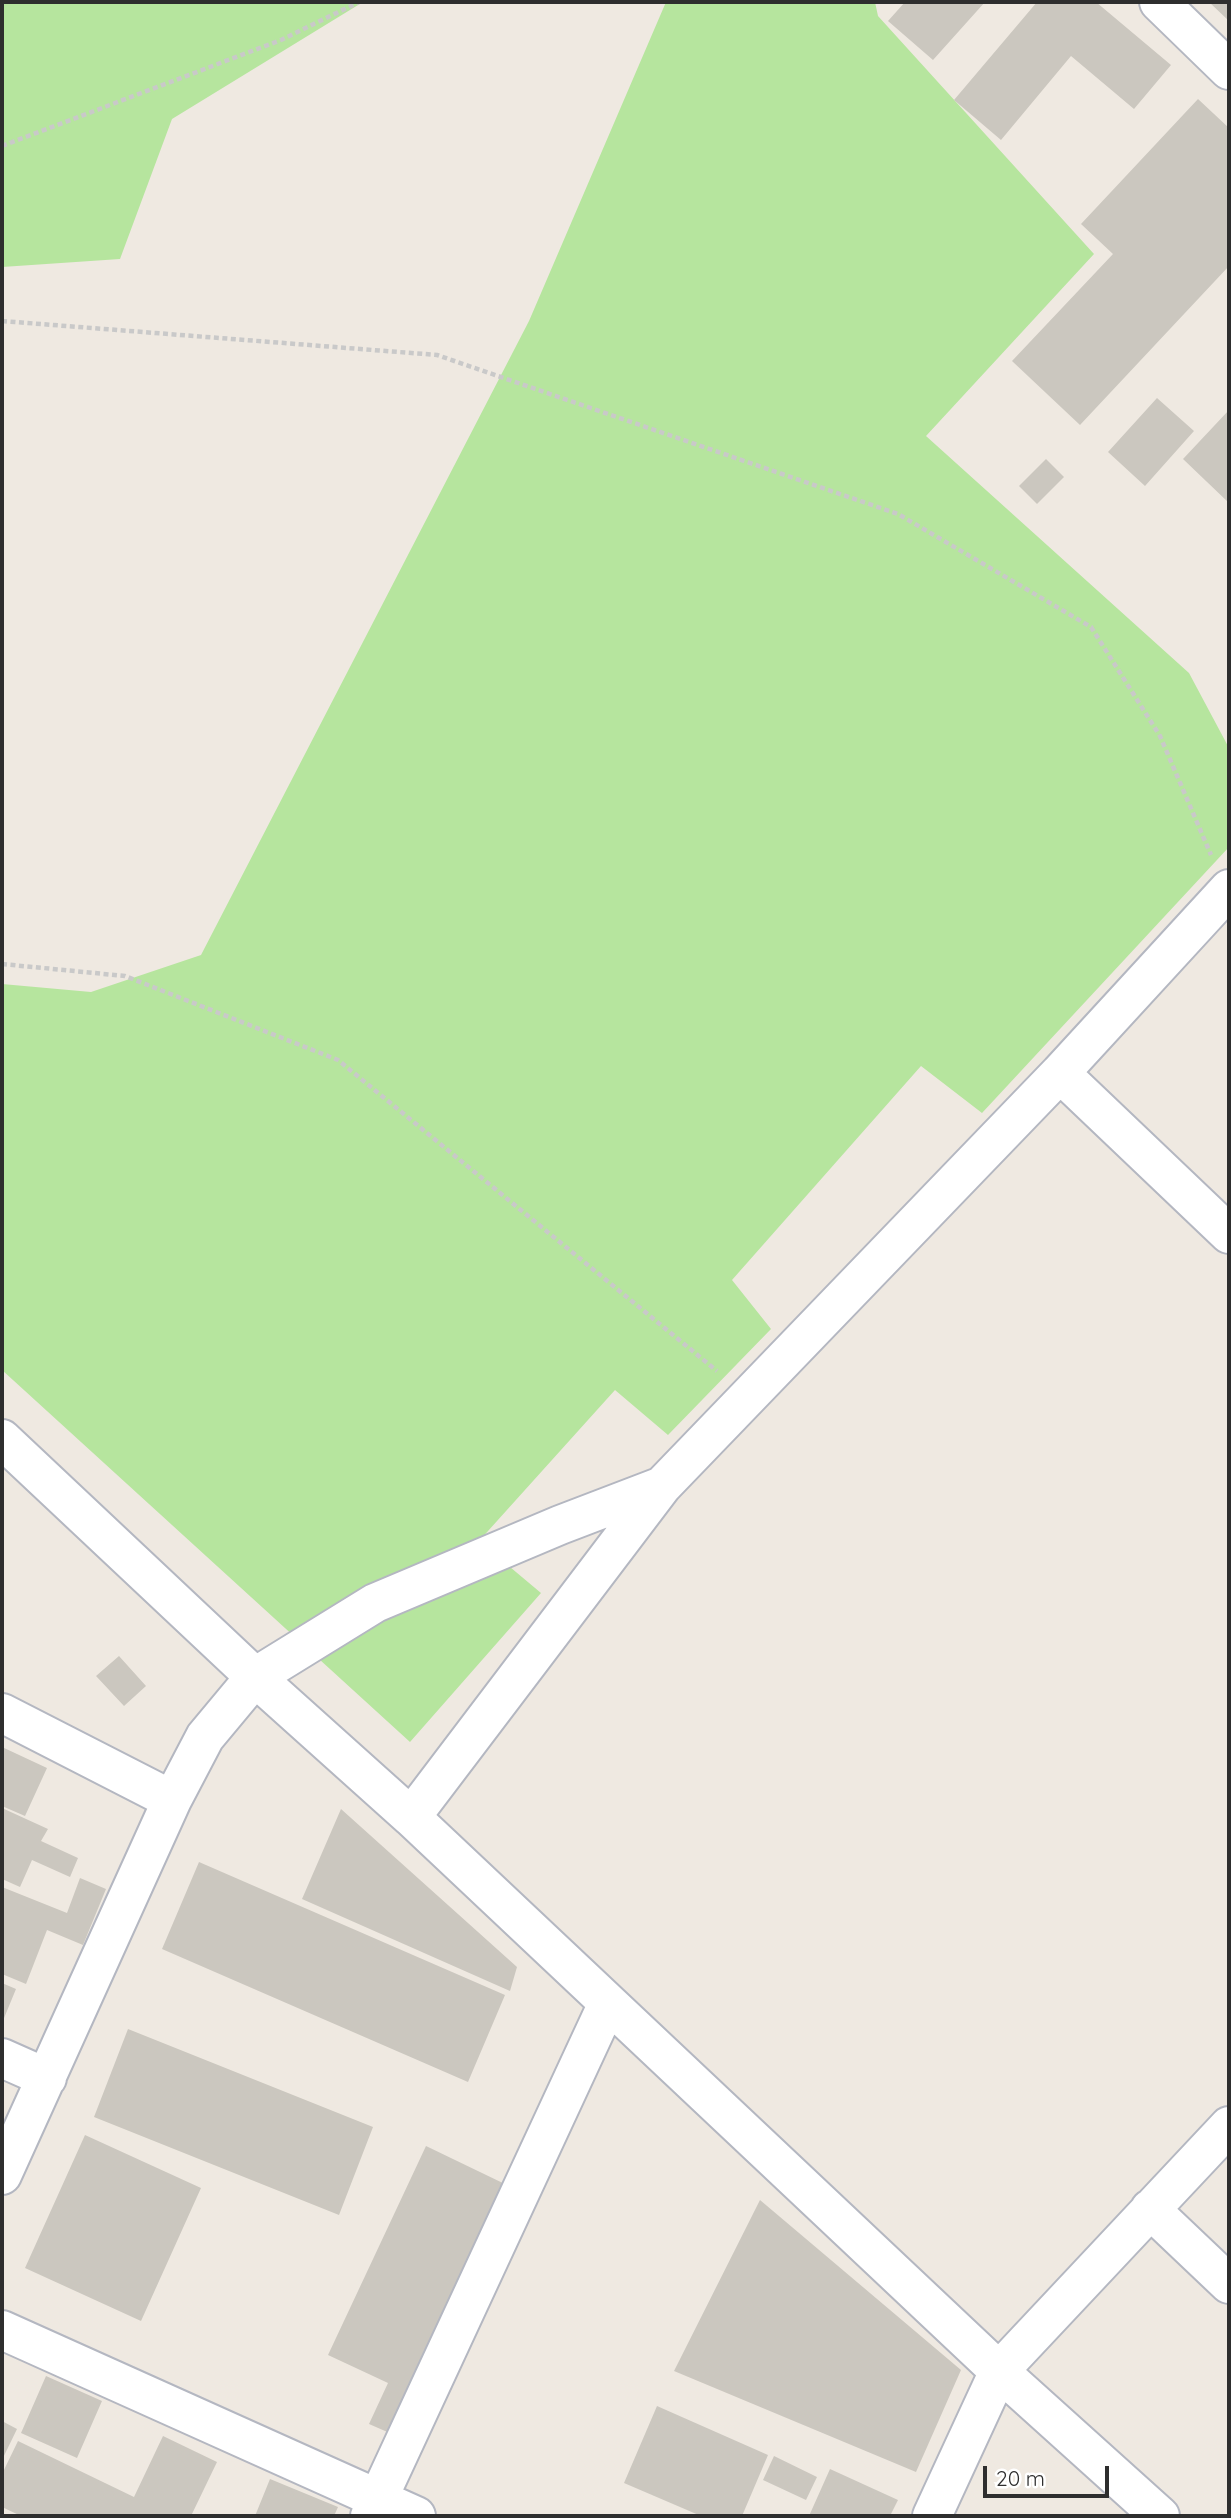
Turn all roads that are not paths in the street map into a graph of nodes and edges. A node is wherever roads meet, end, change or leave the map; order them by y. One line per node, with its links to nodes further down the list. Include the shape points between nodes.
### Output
1 (1160, 2): 2 (street)
2 (1229, 70)
3 (1224, 905): 4 (street)
4 (1060, 1073): 5 (street); 7 (street)
5 (1229, 1234)
6 (2, 1439): 8 (street)
7 (662, 1486): 8 (street, via 375,1603); 11 (street)
8 (255, 1677): 10 (street, via 205,1737); 11 (street)
9 (2, 1713): 10 (street)
10 (172, 1800): 14 (street)
11 (411, 1817): 12 (street)
12 (608, 2003): 20 (street); 21 (street)
13 (2, 2058): 14 (street)
14 (47, 2078): 16 (street)
15 (1229, 2126): 17 (street)
16 (2, 2175)
17 (1150, 2208): 18 (street); 20 (street)
18 (1229, 2284)
19 (2, 2330): 21 (street)
20 (999, 2371): 23 (street); 24 (street)
21 (374, 2508): 22 (street)
22 (416, 2516)
23 (932, 2516)
24 (1160, 2516)

